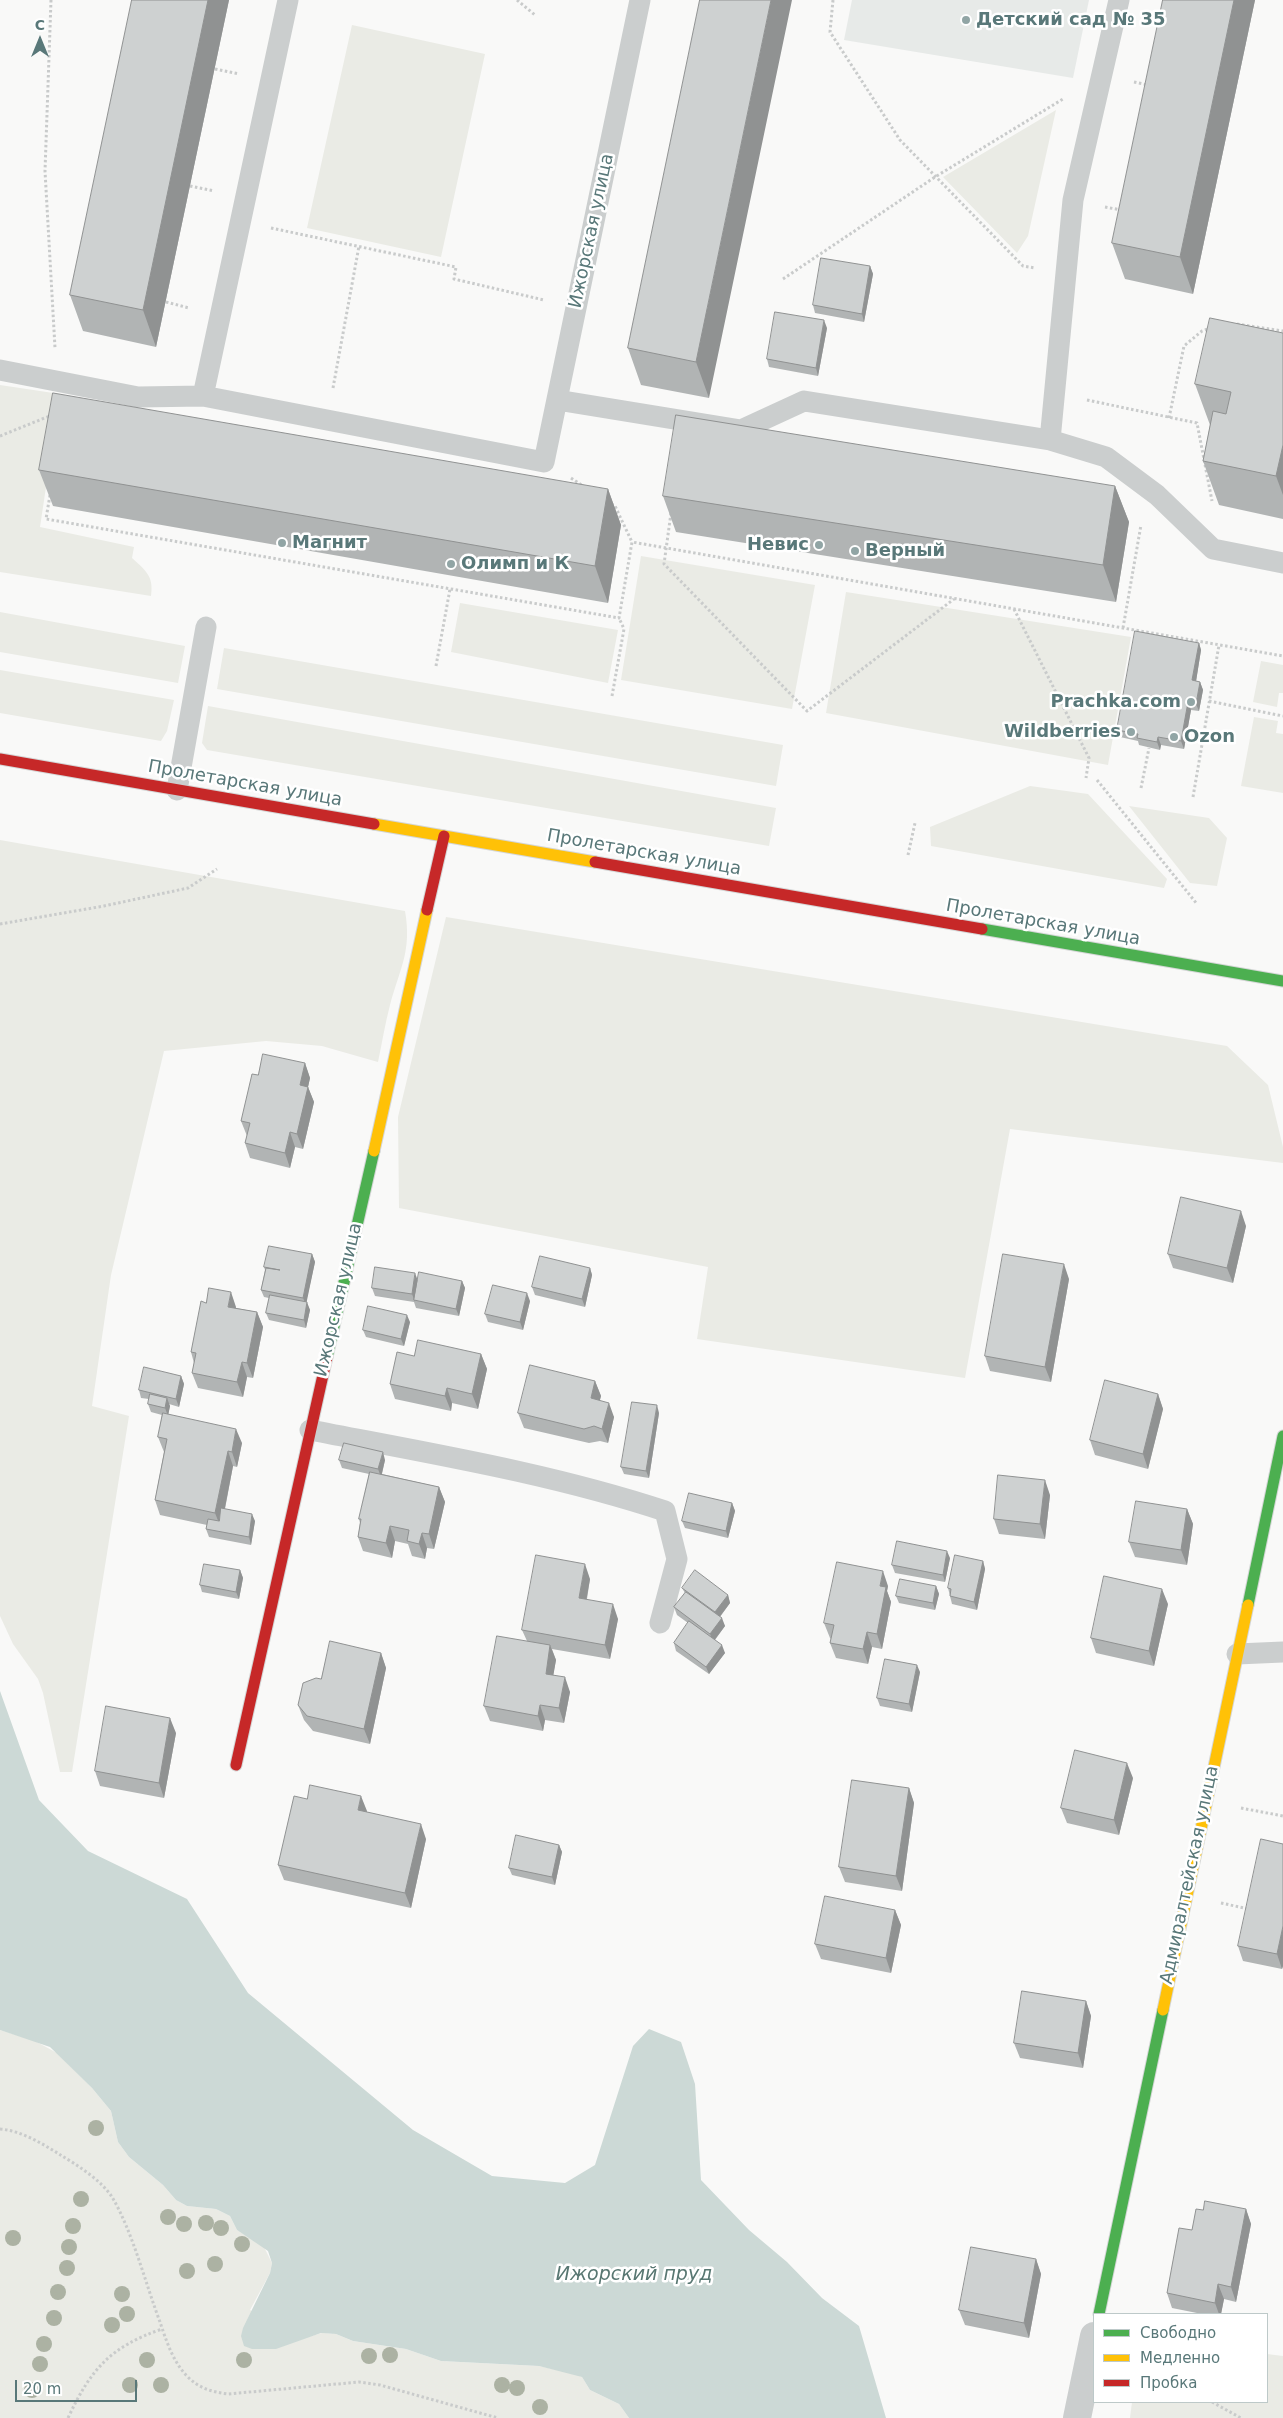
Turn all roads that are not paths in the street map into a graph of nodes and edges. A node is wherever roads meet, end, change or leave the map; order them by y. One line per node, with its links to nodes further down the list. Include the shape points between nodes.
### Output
1 (288, 0): 5 (lane)
2 (640, 0): 6 (lane, Ижорская улица)
3 (1119, 0): 7 (lane, via 1073,200)
4 (0, 370): 5 (lane, via 138,397)
5 (203, 396): 6 (lane, Ижорская улица, via 544,462)
6 (557, 400): 7 (lane, via 741,430 804,401)
7 (1050, 440): 8 (lane, via 1106,457 1147,487 1213,549)
8 (1283, 563)
9 (206, 626): 11 (lane)
10 (0, 759): 11 (street, Пролетарская улица)
11 (177, 790): 12 (street, Пролетарская улица)
12 (444, 836): 13 (street, Пролетарская улица); 14 (street, Ижорская улица)
13 (1283, 980)
14 (310, 1430): 16 (lane, via 443,1455 620,1496 664,1511 677,1559); 19 (street, Ижорская улица)
15 (1283, 1436): 18 (street, Адмиралтейская улица)
16 (660, 1623)
17 (1283, 1652): 18 (lane)
18 (1237, 1654): 20 (street, Адмиралтейская улица)
19 (236, 1765)
20 (1099, 2313)
21 (1093, 2341): 22 (street)
22 (1077, 2418)

